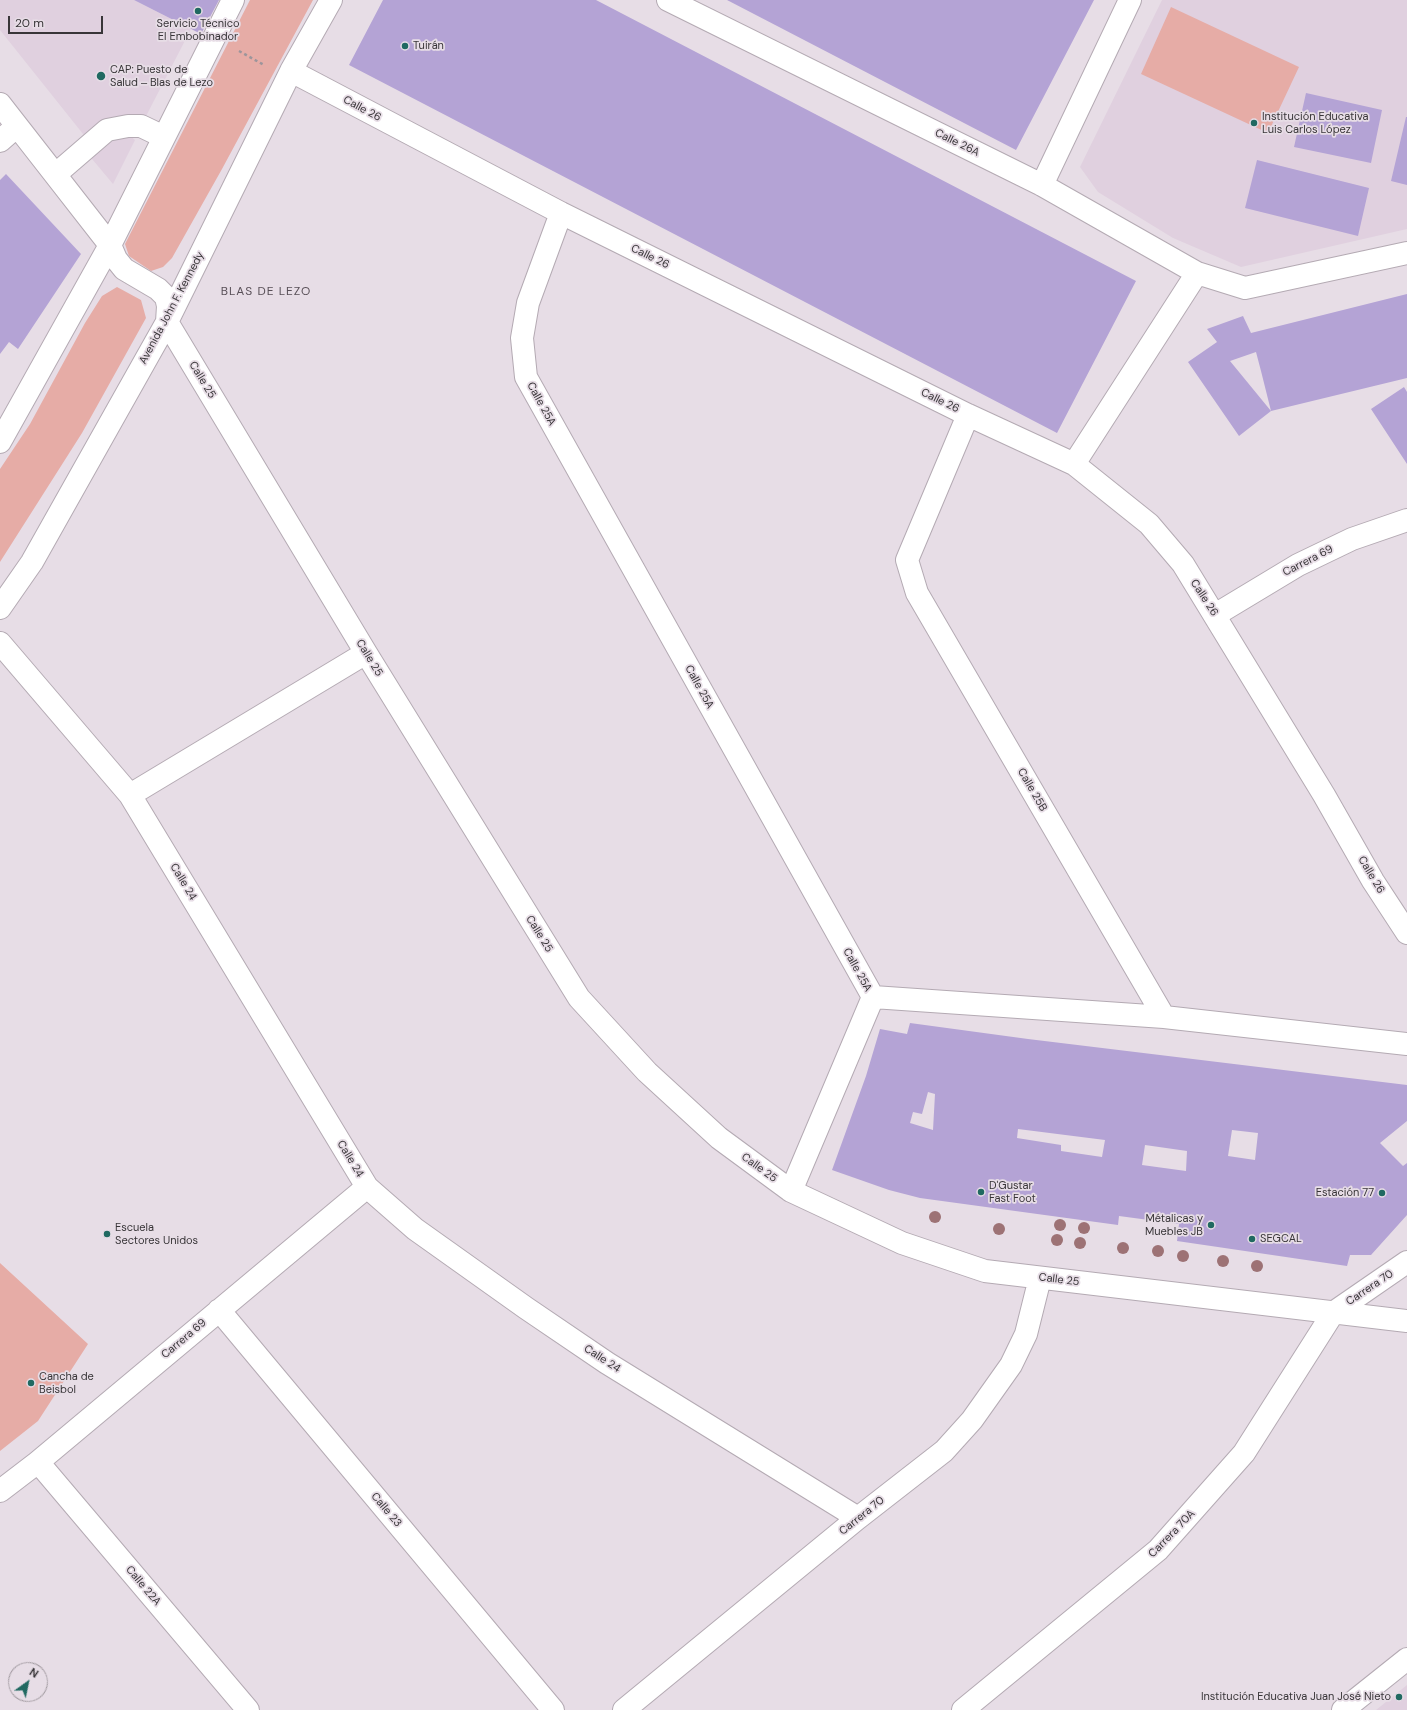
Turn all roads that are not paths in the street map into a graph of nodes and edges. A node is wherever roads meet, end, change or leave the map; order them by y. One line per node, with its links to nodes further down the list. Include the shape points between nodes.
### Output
1 (233, 0): 8 (street)
2 (331, 0): 5 (street, Avenida John F. Kennedy)
3 (668, 0): 11 (street, Calle 26A)
4 (1130, 0): 11 (street)
5 (291, 71): 12 (street, Calle 26); 16 (street, Avenida John F. Kennedy)
6 (0, 104): 7 (street)
7 (17, 126): 9 (street); 10 (street)
8 (164, 136): 10 (street, via 141,126 107,130); 13 (street)
9 (0, 141)
10 (56, 174): 13 (street)
11 (1042, 185): 15 (street, Calle 26A)
12 (561, 213): 17 (street, Calle 26); 27 (street, Calle 25A, via 528,303 522,338 526,377)
13 (110, 245): 16 (street, via 124,269 158,289 166,297); 18 (street)
14 (1407, 253): 15 (street, Calle 26A, via 1245,288)
15 (1197, 273): 19 (street)
16 (167, 322): 21 (street, Avenida John F. Kennedy, via 32,562); 24 (street, Calle 25)
17 (968, 415): 19 (street, Calle 26); 28 (street, Calle 25B, via 907,560 917,593)
18 (0, 442)
19 (1074, 464): 22 (street, Calle 26, via 1149,524 1182,564)
20 (1407, 520): 22 (street, Carrera 69, via 1352,539 1298,565)
21 (0, 608)
22 (1215, 615): 26 (street, Calle 26, via 1373,881)
23 (0, 643): 25 (street, Calle 24)
24 (366, 653): 25 (street); 31 (street, Calle 25, via 579,998 647,1072 719,1138)
25 (130, 795): 30 (street, Calle 24)
26 (1407, 933)
27 (873, 997): 28 (street); 31 (street)
28 (1164, 1017): 29 (street)
29 (1407, 1044)
30 (367, 1187): 34 (street, Carrera 69); 39 (street, Calle 24, via 416,1230 607,1363)
31 (791, 1191): 33 (street, Calle 25, via 902,1243 985,1271)
32 (1407, 1262): 35 (street, Carrera 70)
33 (1040, 1278): 35 (street, Calle 25); 39 (street, Carrera 70, via 1026,1334 1011,1365 992,1394 944,1452)
34 (219, 1310): 37 (street, Carrera 69); 42 (street, Calle 23)
35 (1333, 1313): 36 (street, Calle 25); 44 (street, Carrera 70A, via 1244,1453 1158,1550)
36 (1407, 1321)
37 (38, 1462): 38 (street, Carrera 69); 41 (street, Calle 22A)
38 (0, 1491)
39 (858, 1518): 43 (street, Carrera 70)
40 (1407, 1659): 45 (street)
41 (248, 1710)
42 (553, 1710)
43 (624, 1710)
44 (963, 1710)
45 (1343, 1710)

